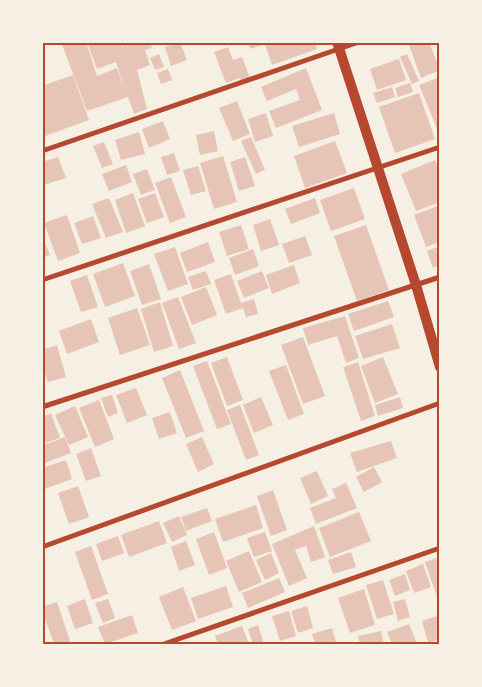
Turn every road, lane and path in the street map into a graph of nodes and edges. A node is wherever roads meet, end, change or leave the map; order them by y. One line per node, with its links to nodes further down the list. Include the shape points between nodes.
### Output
1 (360, 42): 2 (street)
2 (338, 46): 4 (street); 5 (main road)
3 (440, 147): 5 (street)
4 (42, 151)
5 (379, 169): 7 (street); 8 (main road)
6 (440, 277): 8 (street)
7 (42, 280)
8 (416, 285): 9 (main road); 11 (street)
9 (440, 367)
10 (440, 403): 12 (street)
11 (42, 407)
12 (42, 547)
13 (440, 548): 14 (street)
14 (164, 644)

